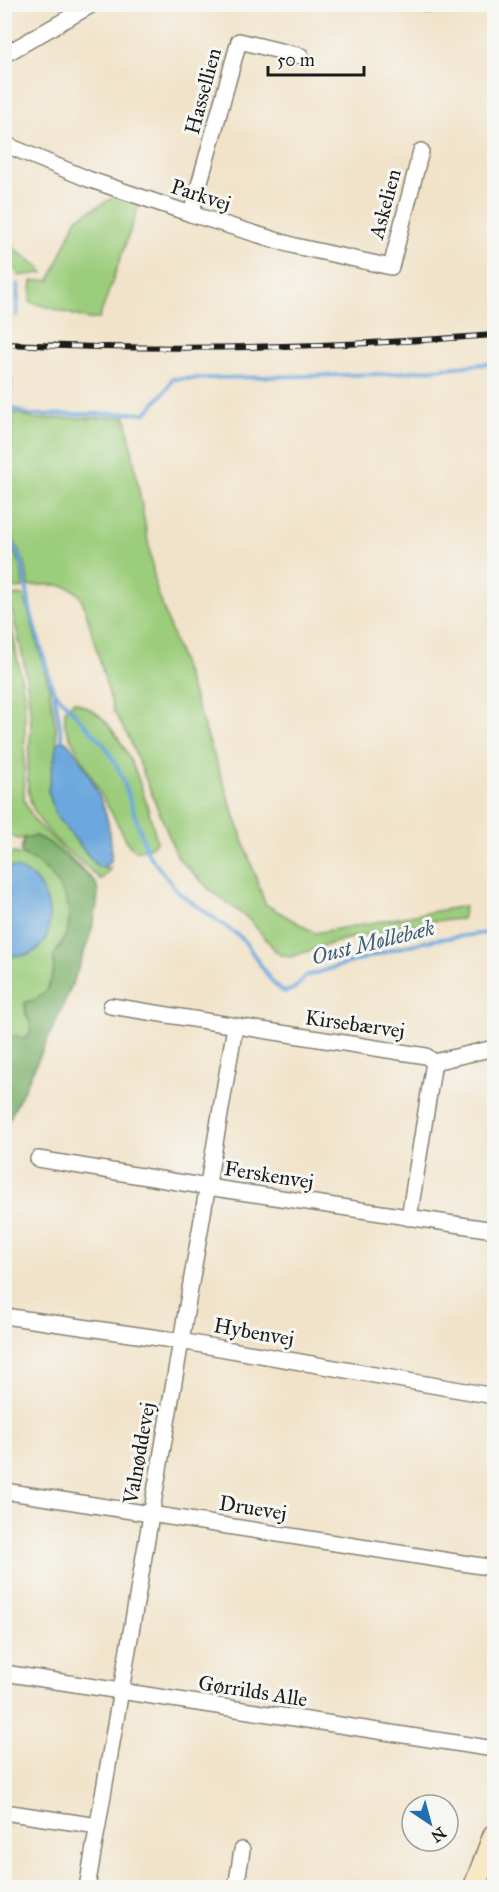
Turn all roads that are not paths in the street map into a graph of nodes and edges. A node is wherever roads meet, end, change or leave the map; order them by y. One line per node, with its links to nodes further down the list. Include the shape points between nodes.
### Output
1 (93, 4): 4 (street)
2 (428, 4): 3 (street)
3 (435, 4)
4 (4, 55)
5 (302, 56): 8 (street, Hassellien, via 239,41)
6 (4, 144): 8 (street, Parkvej)
7 (421, 151): 9 (street, Askelien)
8 (191, 214): 9 (street, Parkvej, via 295,246)
9 (391, 267)
10 (111, 1006): 11 (street, Kirsebærvej)
11 (235, 1027): 13 (street, Kirsebærvej, via 426,1056); 15 (street, Valnøddevej)
12 (495, 1048): 13 (street)
13 (434, 1062): 16 (street)
14 (38, 1158): 15 (street, Ferskenvej)
15 (207, 1187): 16 (street, Ferskenvej); 19 (street, Valnøddevej)
16 (409, 1218): 17 (street, Ferskenvej)
17 (495, 1230)
18 (4, 1316): 19 (street, Hybenvej)
19 (180, 1341): 20 (street, Hybenvej); 22 (street, Valnøddevej)
20 (495, 1396)
21 (4, 1491): 22 (street, Druevej)
22 (150, 1513): 23 (street, Druevej); 25 (street, Valnøddevej)
23 (495, 1568)
24 (4, 1673): 25 (street, Gørrilds Alle)
25 (119, 1691): 26 (street, Gørrilds Alle); 28 (street, Valnøddevej)
26 (495, 1749)
27 (4, 1812): 28 (street)
28 (98, 1826): 31 (street, Valnøddevej)
29 (495, 1835): 33 (street)
30 (242, 1850): 32 (street)
31 (87, 1887)
32 (236, 1887)
33 (474, 1887)

